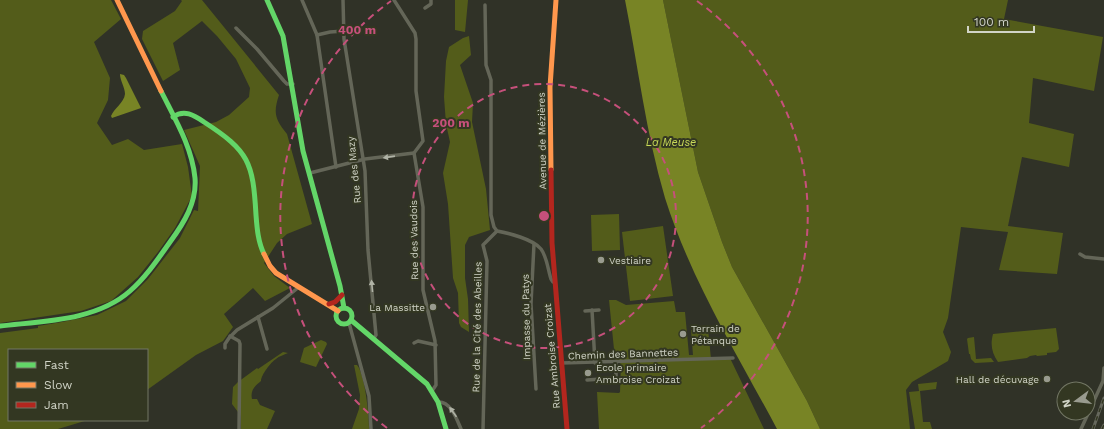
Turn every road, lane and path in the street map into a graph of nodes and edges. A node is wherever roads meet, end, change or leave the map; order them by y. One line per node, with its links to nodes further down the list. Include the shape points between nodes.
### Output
1 (117, 0): 14 (main road)
2 (266, 0): 13 (main road, via 283,36)
3 (302, 0): 12 (street)
4 (343, 0): 11 (street, Rue des Mazy)
5 (394, 0): 15 (street, via 416,38 416,91 423,141)
6 (432, 0): 9 (street)
7 (556, 0): 23 (main road, Avenue de Mézières, via 550,87)
8 (485, 5): 19 (street, via 486,65 491,80 491,214)
9 (425, 8)
10 (236, 28): 13 (street, via 287,84)
11 (344, 31): 12 (street); 16 (street, Rue des Mazy)
12 (317, 35): 17 (street)
13 (293, 84): 18 (main road)
14 (173, 117): 24 (main road, via 186,112 227,138 242,151 252,174 259,236 265,257 276,272); 34 (main road, via 191,158 195,190 182,226 153,266 135,287 114,303 94,311 82,315)
15 (414, 153): 16 (street, one-way to 16); 38 (street, Rue des Vaudois, via 423,207 423,290)
16 (363, 160): 17 (street); 36 (street, Rue des Mazy, one-way to 16, via 376,335)
17 (336, 167): 18 (street)
18 (310, 173): 25 (main road)
19 (497, 231): 20 (street); 54 (street, Rue de la Cité des Abeilles, via 483,245 487,261)
20 (534, 244): 23 (street, via 542,250 551,279); 47 (street, Impasse du Patys, via 532,304)
21 (1080, 254): 22 (street, via 1085,258)
22 (1104, 258)
23 (555, 282): 42 (main road, Rue Ambroise Croizat)
24 (299, 287): 26 (main road); 32 (street)
25 (342, 295): 26 (main road); 27 (main road)
26 (329, 304): 30 (main road)
27 (344, 308): 30 (main road); 33 (main road, via 351,312)
28 (592, 310): 29 (street); 31 (street); 43 (street)
29 (599, 310)
30 (338, 311): 33 (main road, via 338,321 344,324)
31 (585, 311)
32 (258, 317): 35 (street); 40 (street)
33 (350, 321): 36 (main road); 51 (street, via 369,396)
34 (0, 326)
35 (230, 336): 39 (street); 50 (street, via 240,344)
36 (374, 338): 48 (main road)
37 (414, 343): 38 (street, via 418,341)
38 (436, 345): 48 (street, Rue des Vaudois, via 436,385)
39 (225, 348)
40 (267, 350)
41 (734, 358): 44 (street, Chemin des Bannettes)
42 (561, 363): 43 (street, Chemin des Bannettes); 55 (main road, Rue Ambroise Croizat)
43 (595, 363): 44 (street, Chemin des Bannettes)
44 (616, 363): 46 (street, via 616,378)
45 (1104, 368): 56 (street, via 1103,381)
46 (587, 380)
47 (536, 389)
48 (432, 391): 49 (main road)
49 (438, 402): 52 (main road); 53 (street, one-way to 49, via 447,405)
50 (239, 429)
51 (372, 429)
52 (446, 429)
53 (461, 429)
54 (483, 429)
55 (567, 429)
56 (1081, 429)

